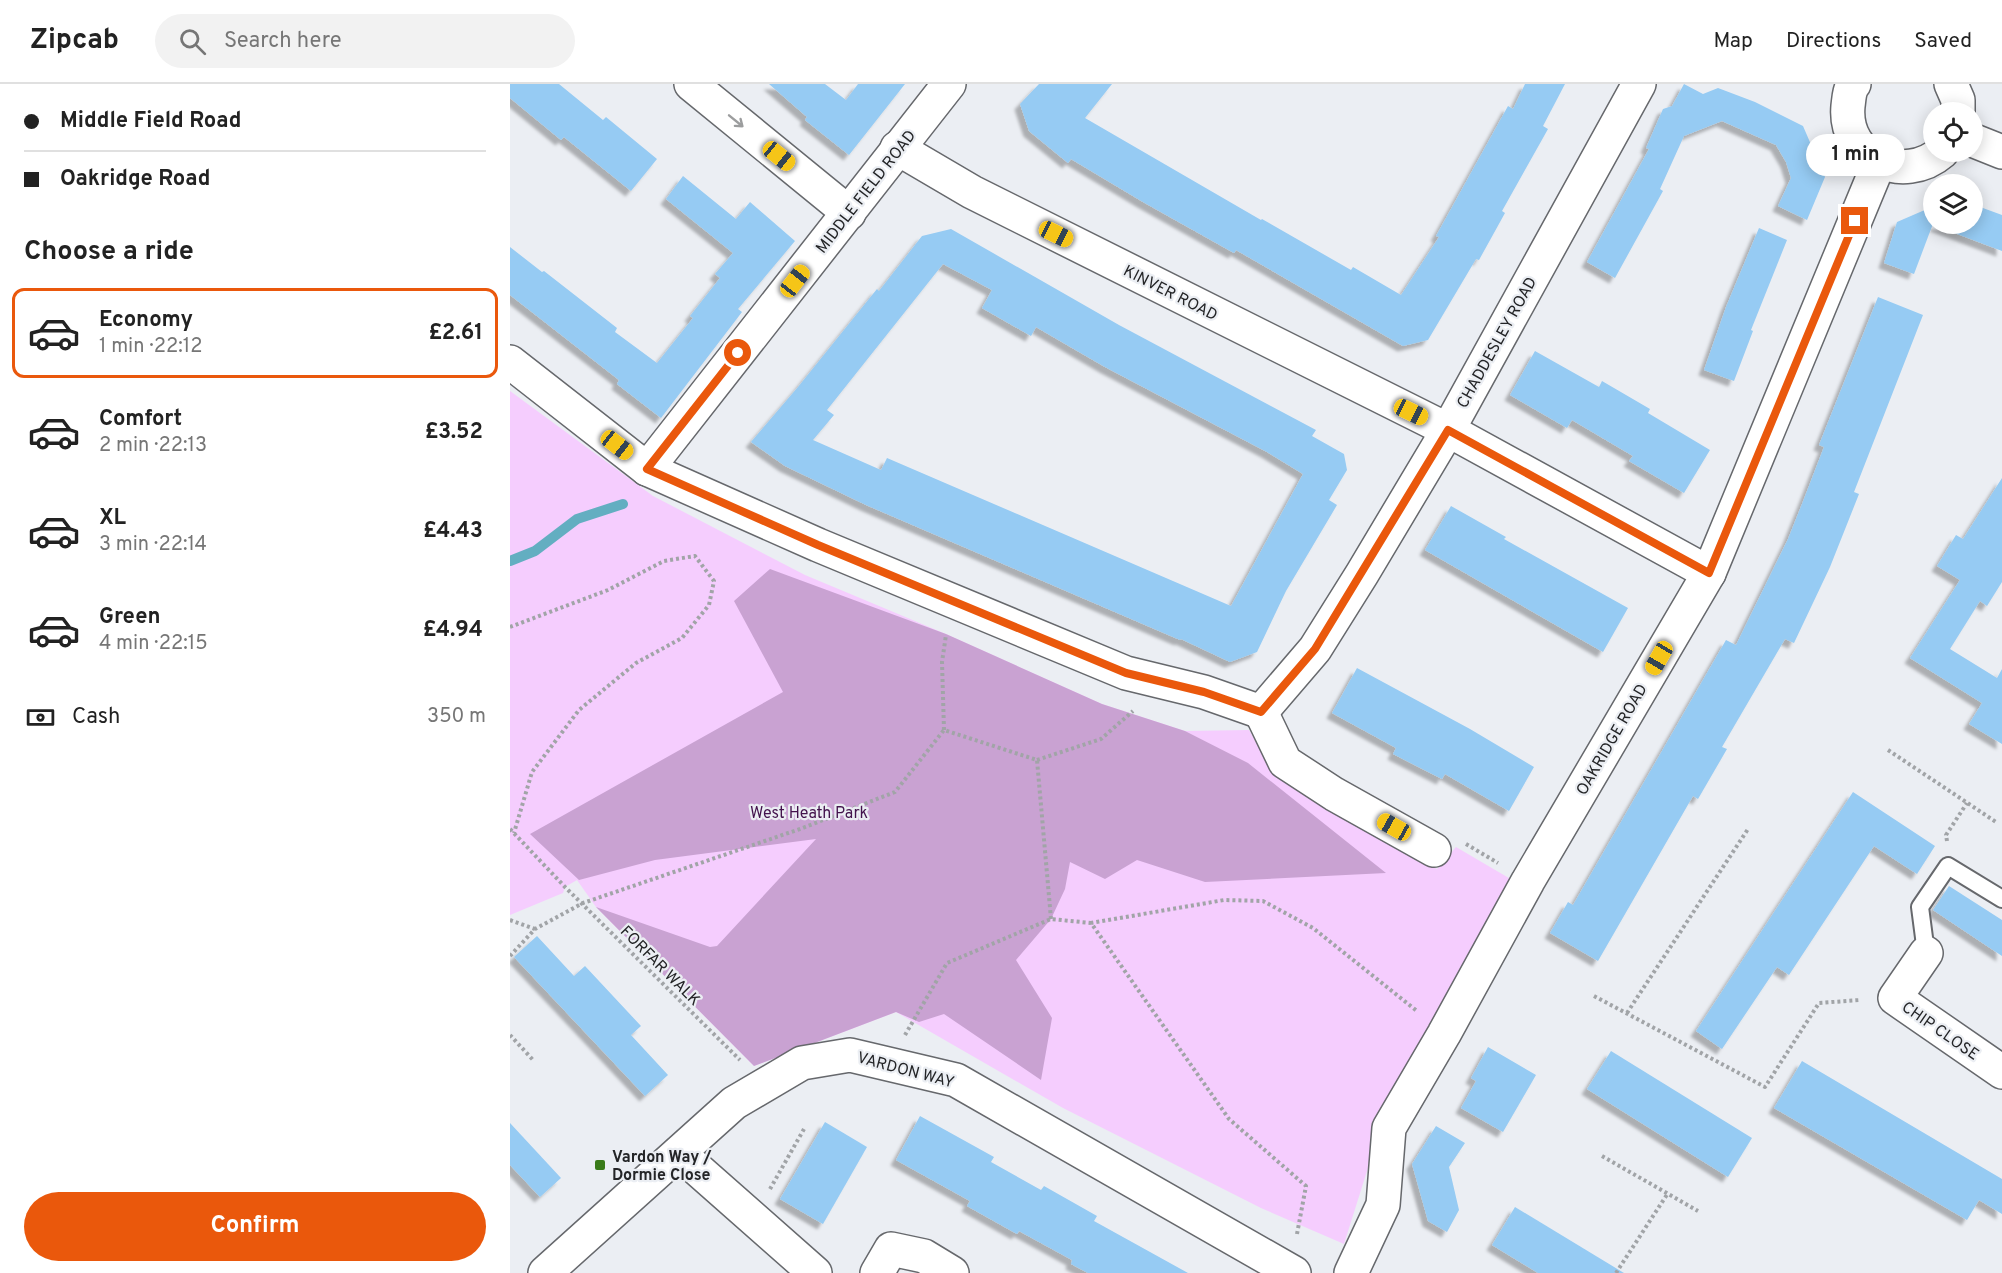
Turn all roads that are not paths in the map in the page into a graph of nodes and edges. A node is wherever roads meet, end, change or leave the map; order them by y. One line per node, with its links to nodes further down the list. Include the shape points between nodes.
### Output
1 (691, 84): 12 (street, one-way to 12)
2 (949, 84): 8 (street, MIDDLE FIELD ROAD)
3 (1639, 84): 14 (street, CHADDESLEY ROAD)
4 (1950, 84): 6 (street)
5 (1850, 85): 11 (street, via 1849,127 1857,144)
6 (1958, 102)
7 (1983, 144): 9 (street)
8 (897, 148): 12 (street, MIDDLE FIELD ROAD); 14 (street, KINVER ROAD, via 972,192)
9 (2002, 152)
10 (1928, 162): 11 (street, via 1897,168)
11 (1879, 163): 16 (street, OAKRIDGE ROAD)
12 (849, 213): 15 (street, MIDDLE FIELD ROAD)
13 (510, 362): 15 (street)
14 (1448, 430): 16 (street, KINVER ROAD); 17 (street, CHADDESLEY ROAD, via 1315,649)
15 (647, 469): 17 (street, via 1126,673 1204,692)
16 (1709, 573): 28 (street, OAKRIDGE ROAD, via 1389,1128 1383,1204)
17 (1261, 712): 18 (street, via 1285,762)
18 (1434, 850)
19 (2002, 899): 20 (lane, via 1948,866 1920,907)
20 (1926, 953): 21 (street, CHIP CLOSE, via 1895,998)
21 (2002, 1072)
22 (679, 1153): 23 (street, VARDON WAY, via 734,1103 764,1084 802,1063 850,1055 957,1080); 24 (street, VARDON WAY); 25 (street)
23 (1292, 1272)
24 (545, 1273)
25 (815, 1273)
26 (876, 1273): 27 (street, via 891,1249 924,1256)
27 (952, 1273)
28 (1351, 1273)

